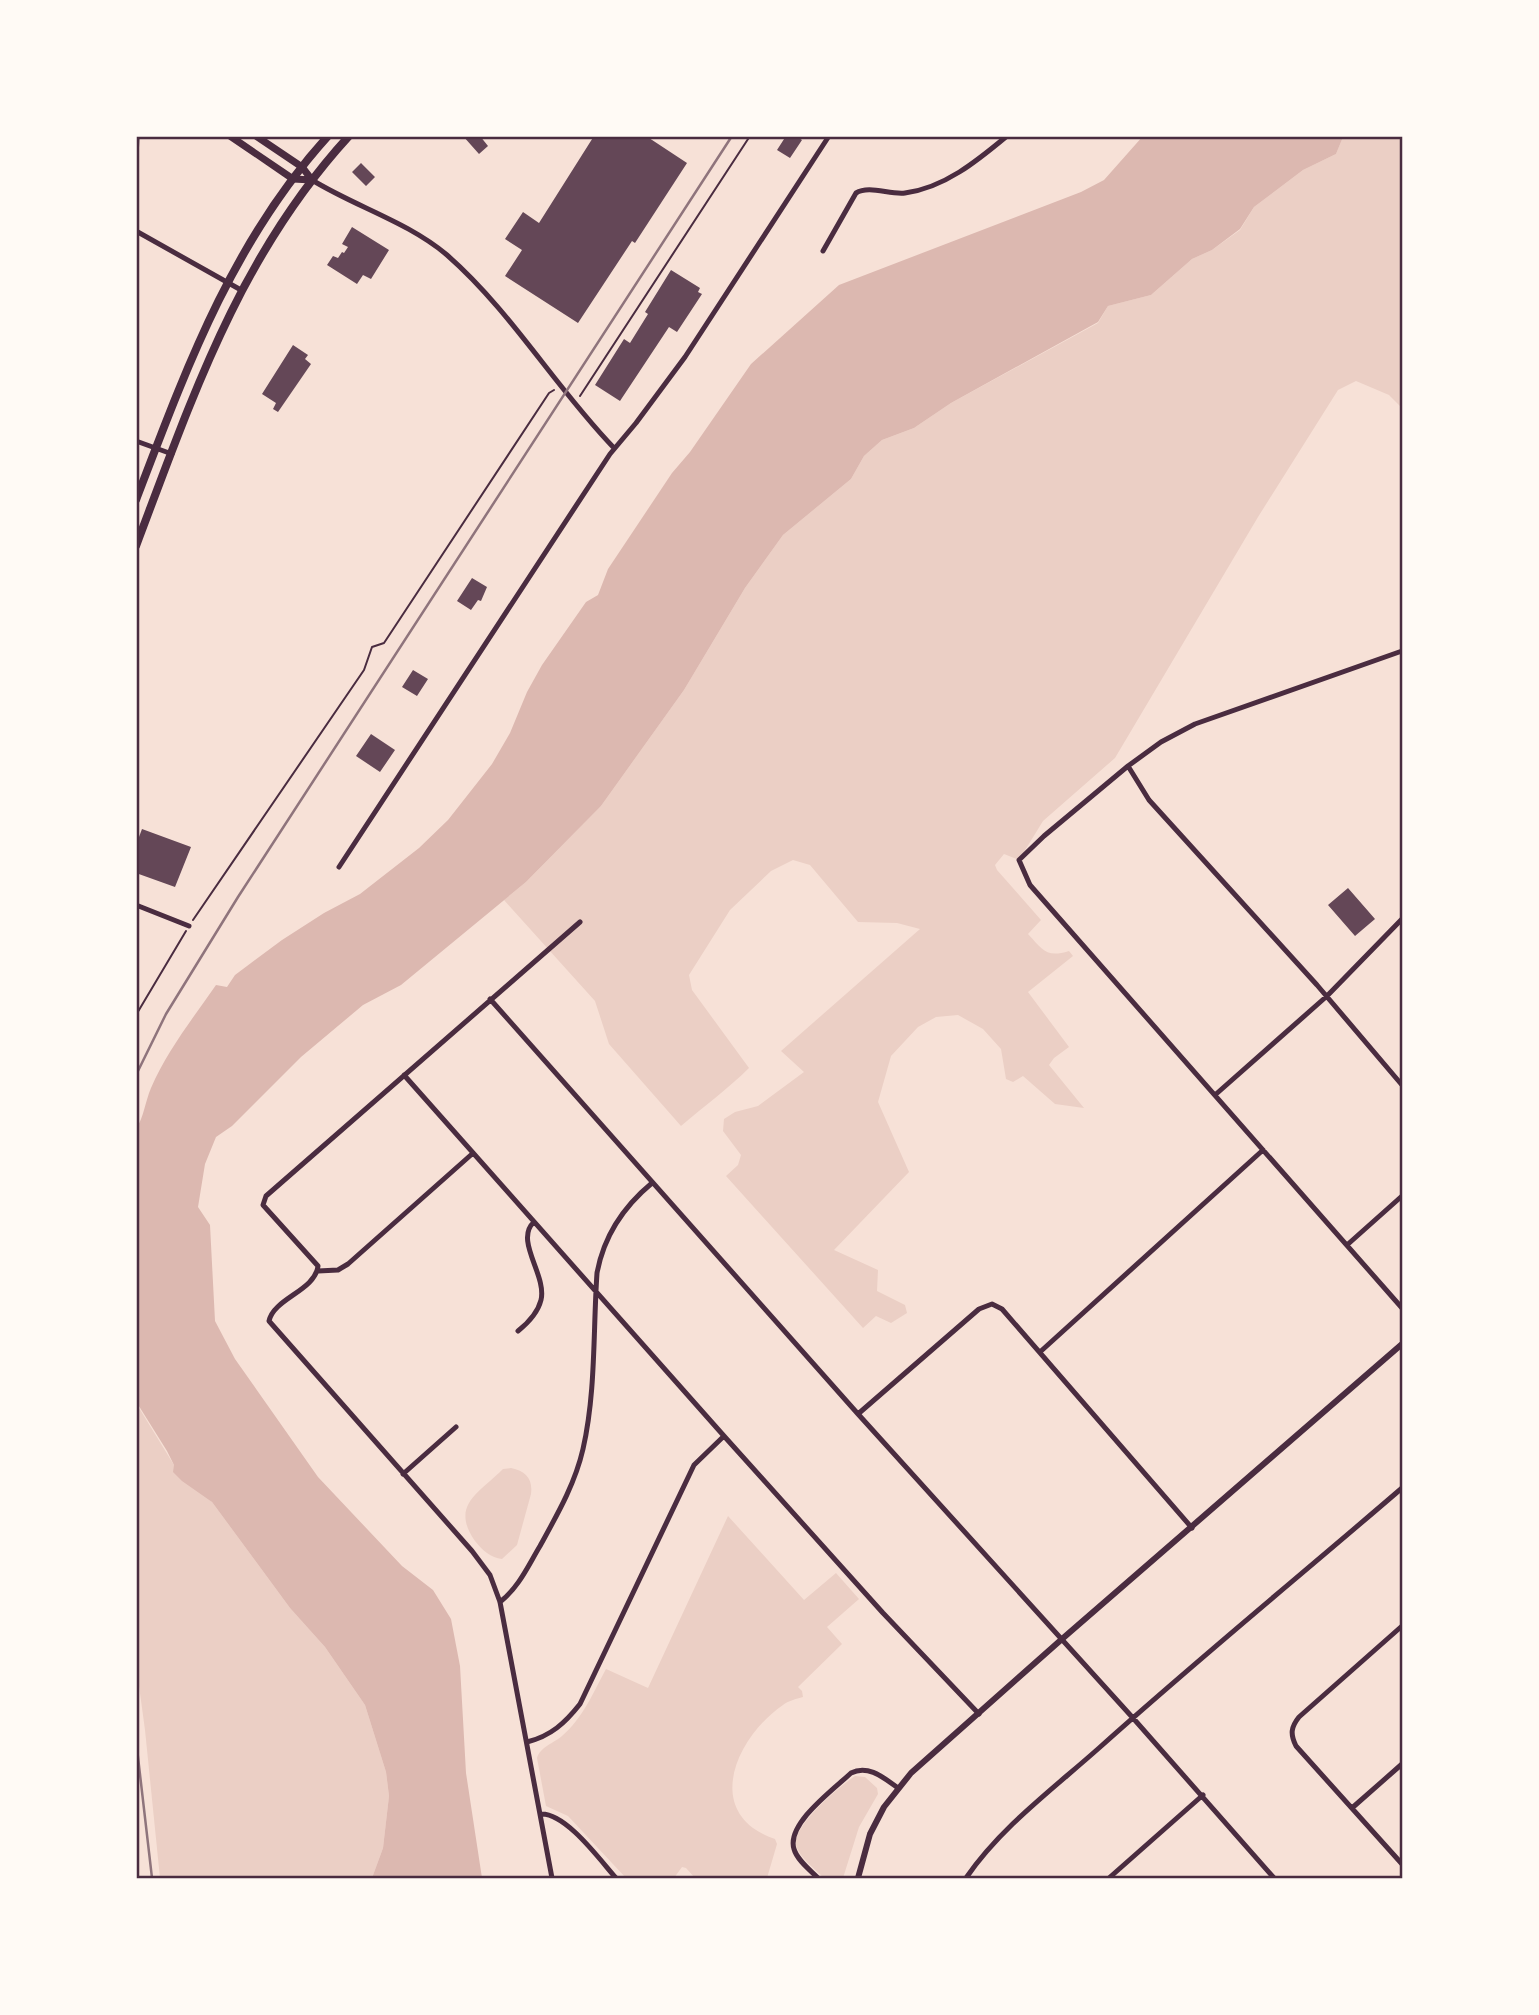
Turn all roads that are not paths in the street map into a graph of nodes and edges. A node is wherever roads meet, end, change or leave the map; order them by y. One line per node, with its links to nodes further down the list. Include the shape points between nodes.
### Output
1 (137, 136): 8 (street)
2 (230, 136): 10 (main road)
3 (256, 136): 9 (main road)
4 (328, 136): 9 (main road)
5 (349, 136): 11 (main road)
6 (829, 136): 17 (street, via 685,357)
7 (1007, 136): 13 (street, via 944,181 907,192 860,190)
8 (136, 159)
9 (302, 167): 10 (main road); 11 (main road)
10 (293, 179): 11 (main road); 14 (main road, via 252,236)
11 (312, 180): 15 (main road); 17 (street, via 448,256)
12 (136, 231): 14 (street)
13 (823, 251)
14 (226, 283): 15 (street); 18 (main road)
15 (241, 290): 19 (main road)
16 (136, 441): 18 (street)
17 (614, 448): 24 (street)
18 (156, 449): 19 (street); 20 (main road)
19 (172, 454): 21 (main road)
20 (136, 500)
21 (136, 546)
22 (1402, 652): 23 (street, via 1195,724)
23 (1128, 766): 29 (street, via 1149,800); 33 (street, via 1019,860 1030,885)
24 (339, 867)
25 (136, 905): 28 (street)
26 (580, 922): 30 (street)
27 (1401, 922): 29 (street)
28 (189, 926)
29 (1327, 996): 32 (street); 33 (street)
30 (491, 999): 31 (street); 36 (street)
31 (404, 1075): 35 (street); 40 (street, via 264,1201 265,1209)
32 (1402, 1084)
33 (1215, 1095): 34 (street)
34 (1263, 1150): 39 (street); 45 (street)
35 (472, 1154): 38 (street); 40 (street, via 348,1264 338,1270)
36 (652, 1183): 41 (street, via 611,1230 599,1259); 46 (street)
37 (1402, 1196): 39 (street)
38 (534, 1222): 41 (street); 43 (street, via 526,1236 542,1298)
39 (1347, 1245): 42 (street)
40 (318, 1271): 49 (street, via 269,1321)
41 (596, 1291): 48 (street); 52 (street, via 589,1407 575,1477 519,1584)
42 (1402, 1308)
43 (518, 1331)
44 (1402, 1344): 51 (street)
45 (1040, 1352): 46 (street, via 1002,1309 992,1304 979,1309); 51 (street)
46 (858, 1414): 54 (street)
47 (456, 1427): 49 (street)
48 (724, 1436): 55 (street); 57 (street, via 694,1465 580,1704 558,1728)
49 (403, 1474): 52 (street, via 483,1565)
50 (1402, 1488): 56 (street)
51 (1192, 1528): 54 (street)
52 (500, 1602): 57 (street)
53 (1402, 1626): 61 (street, via 1299,1717 1291,1732 1296,1746)
54 (1062, 1639): 55 (street); 56 (street)
55 (978, 1714): 59 (street)
56 (1133, 1718): 60 (street); 68 (street, via 1001,1835)
57 (527, 1742): 62 (street)
58 (1402, 1764): 61 (street)
59 (898, 1788): 66 (street, via 865,1768 858,1769 801,1821 793,1835 794,1851); 67 (street, via 870,1834)
60 (1203, 1795): 69 (street); 70 (street)
61 (1352, 1808): 63 (street)
62 (541, 1814): 64 (street); 65 (street, via 568,1826)
63 (1402, 1864)
64 (552, 1878)
65 (616, 1878)
66 (818, 1878)
67 (858, 1878)
68 (966, 1878)
69 (1109, 1878)
70 (1275, 1878)

